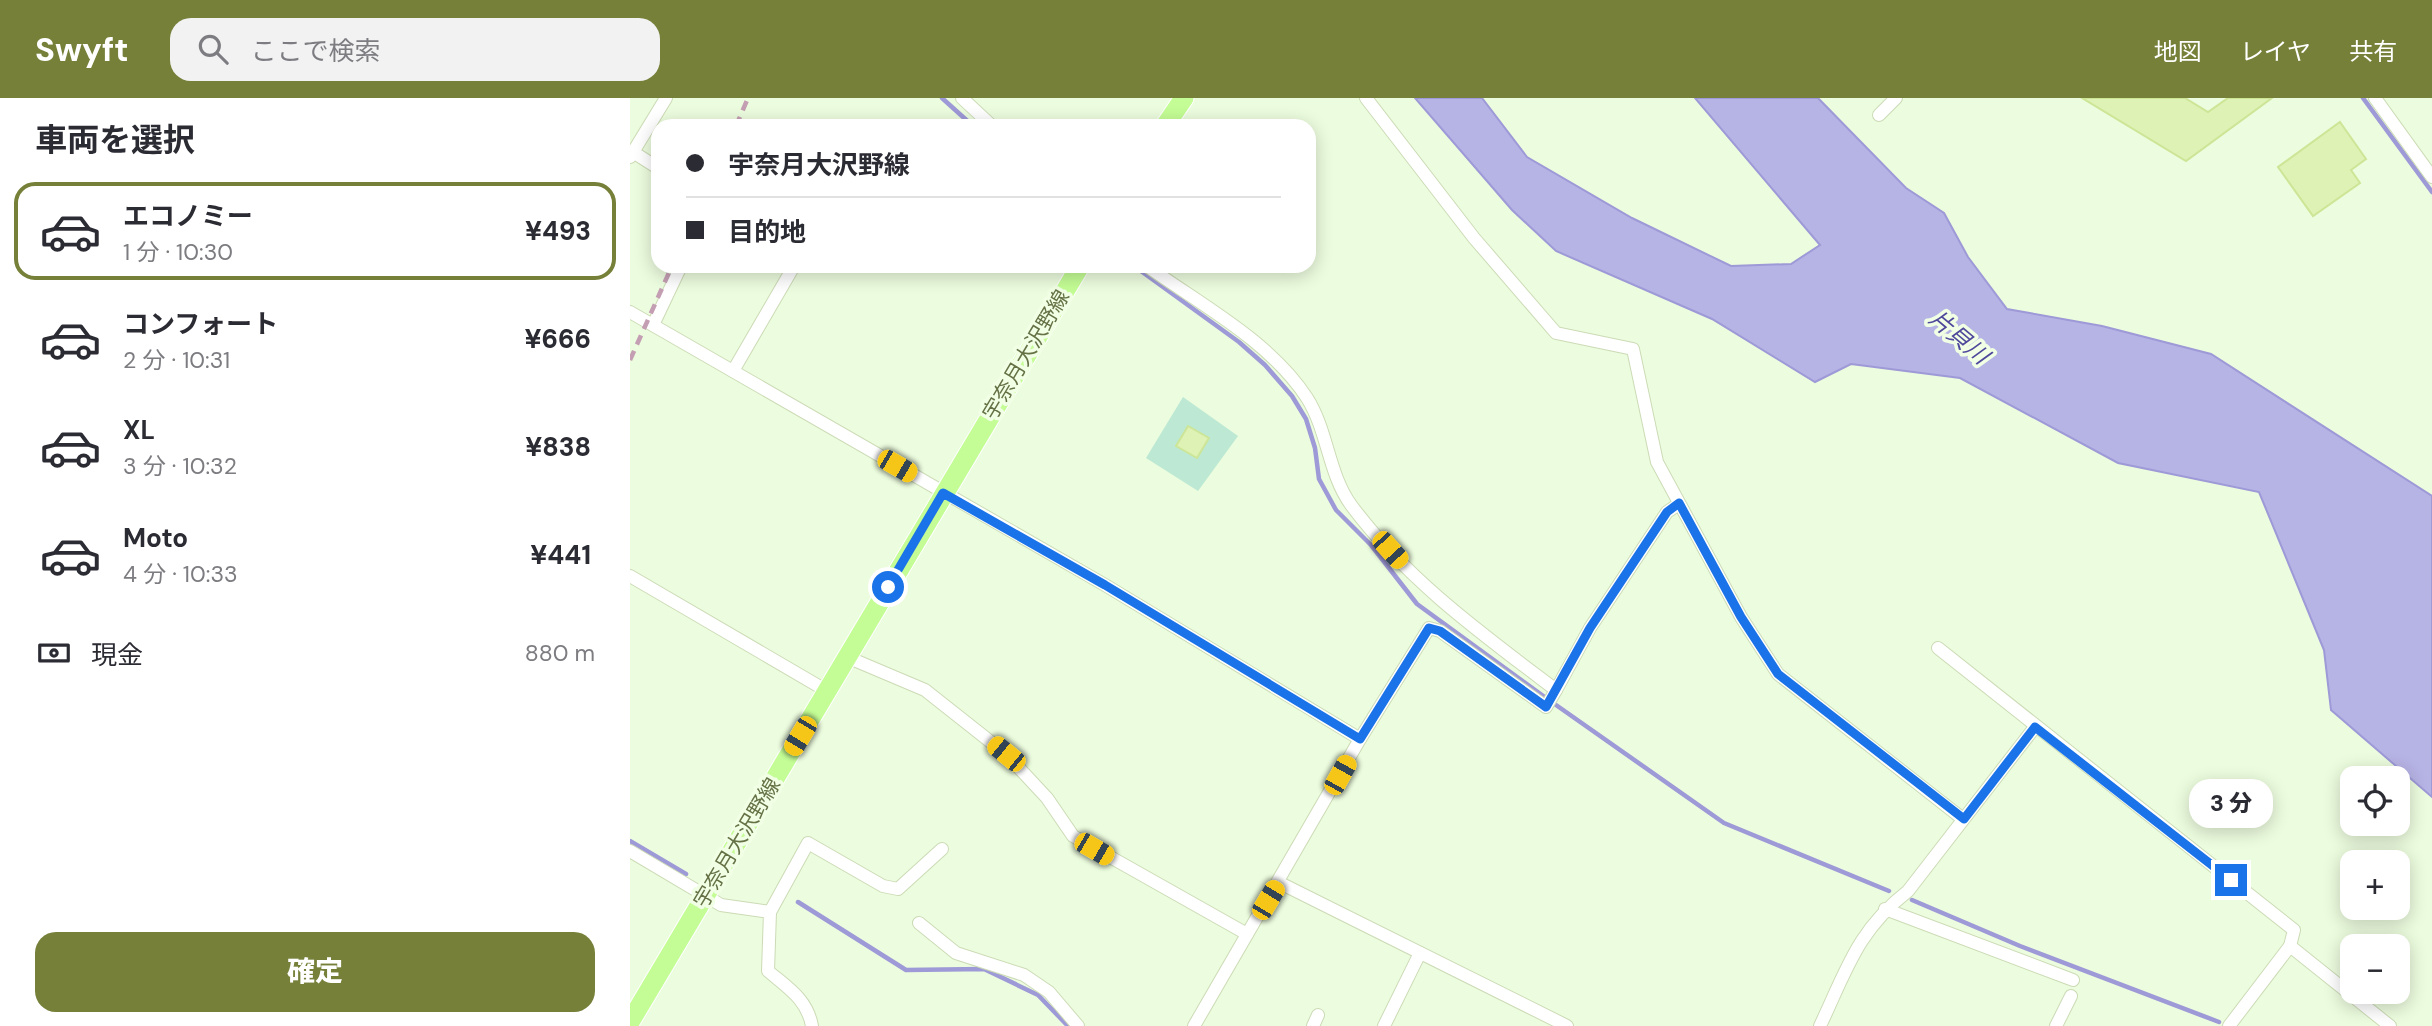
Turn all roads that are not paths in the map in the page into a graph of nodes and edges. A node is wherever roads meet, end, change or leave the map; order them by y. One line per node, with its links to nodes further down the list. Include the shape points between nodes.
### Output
1 (666, 98): 8 (street)
2 (962, 98): 9 (street)
3 (1184, 98): 10 (main road)
4 (1366, 98): 23 (street, via 1474,238 1556,333 1633,349 1657,462)
5 (1896, 98): 7 (street)
6 (2375, 98): 14 (street)
7 (1880, 115)
8 (653, 119)
9 (984, 119)
10 (1170, 119)
11 (651, 122): 12 (street)
12 (631, 154): 13 (street)
13 (651, 164)
14 (2432, 177)
15 (678, 273): 20 (street)
16 (790, 273): 21 (street)
17 (1076, 273): 22 (main road, 宇奈月大沢野線)
18 (1157, 273): 27 (street, via 1259,346 1307,398 1337,484 1429,592)
19 (630, 312): 20 (street)
20 (653, 325): 21 (street)
21 (733, 371): 22 (street)
22 (943, 493): 26 (main road, 宇奈月大沢野線); 30 (street)
23 (1679, 503): 27 (street, via 1667,512 1590,628); 31 (street, via 1778,674)
24 (630, 576): 28 (street)
25 (1937, 648): 29 (street)
26 (847, 657): 28 (main road, 宇奈月大沢野線); 39 (street, via 925,690 1006,754 1047,798 1073,836)
27 (1556, 690): 30 (street, via 1546,707 1440,631 1429,628)
28 (827, 691): 35 (main road, 宇奈月大沢野線)
29 (2035, 727): 31 (street); 40 (street, via 2294,930)
30 (1360, 739): 34 (street)
31 (1964, 819): 36 (street, via 1908,891)
32 (942, 849): 37 (street, via 898,889 883,886 808,843)
33 (630, 851): 35 (street)
34 (1278, 883): 39 (street); 41 (street)
35 (707, 895): 37 (street, via 721,905); 44 (main road, 宇奈月大沢野線)
36 (1885, 909): 42 (street); 50 (street, via 1863,934)
37 (771, 910): 45 (street, via 768,971 801,999)
38 (919, 923): 46 (street, via 956,953 1024,975 1049,992)
39 (1247, 934): 47 (street)
40 (2290, 946): 52 (street); 53 (street)
41 (1420, 953): 48 (street); 49 (street)
42 (2073, 980)
43 (2071, 996): 51 (street)
44 (630, 1022)
45 (812, 1026)
46 (1079, 1026)
47 (1194, 1026)
48 (1384, 1026)
49 (1567, 1026)
50 (1820, 1026)
51 (2056, 1026)
52 (2229, 1026)
53 (2390, 1026)

